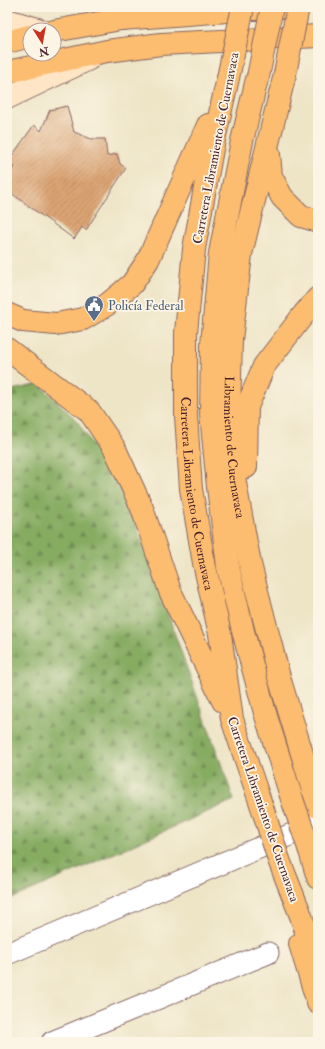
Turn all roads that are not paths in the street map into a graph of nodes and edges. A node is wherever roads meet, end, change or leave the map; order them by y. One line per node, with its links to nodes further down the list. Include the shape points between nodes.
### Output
1 (140, 7): 6 (main road)
2 (243, 7): 17 (main road, Carretera Libramiento de Cuernavaca, bridge)
3 (272, 7): 29 (main road, Carretera Libramiento de Cuernavaca, bridge, via 220,253 212,344 211,414 228,567 257,683)
4 (282, 7): 6 (main road)
5 (298, 7): 19 (main road, Libramiento de Cuernavaca, bridge)
6 (121, 19): 9 (main road)
7 (7, 20): 8 (main road)
8 (22, 24)
9 (62, 30)
10 (7, 34): 11 (main road)
11 (22, 34)
12 (22, 37): 14 (main road)
13 (316, 37): 15 (main road, via 161,44)
14 (7, 42)
15 (107, 51): 16 (main road); 18 (main road)
16 (7, 72)
17 (228, 78): 22 (main road, via 148,260 132,284 108,304 83,319 56,324 23,321); 25 (main road, Carretera Libramiento de Cuernavaca, via 194,249 186,333 186,416 191,489 220,634)
18 (7, 98)
19 (268, 146): 20 (main road, via 271,176 282,197 301,216); 24 (main road, Libramiento de Cuernavaca, via 242,254 231,340 229,414 235,483)
20 (318, 221)
21 (318, 298): 24 (main road, via 264,366 247,407 246,463)
22 (7, 314)
23 (7, 349): 25 (main road, via 89,411 115,449 142,508 170,591)
24 (250, 564): 26 (main road, Libramiento de Cuernavaca, via 279,677)
25 (232, 719): 28 (main road, Carretera Libramiento de Cuernavaca, bridge)
26 (316, 800)
27 (318, 823): 31 (street)
28 (279, 860): 32 (main road, Carretera Libramiento de Cuernavaca); 33 (main road, via 292,919)
29 (318, 878)
30 (268, 953): 34 (street)
31 (7, 954)
32 (318, 968)
33 (318, 1003)
34 (52, 1042)

